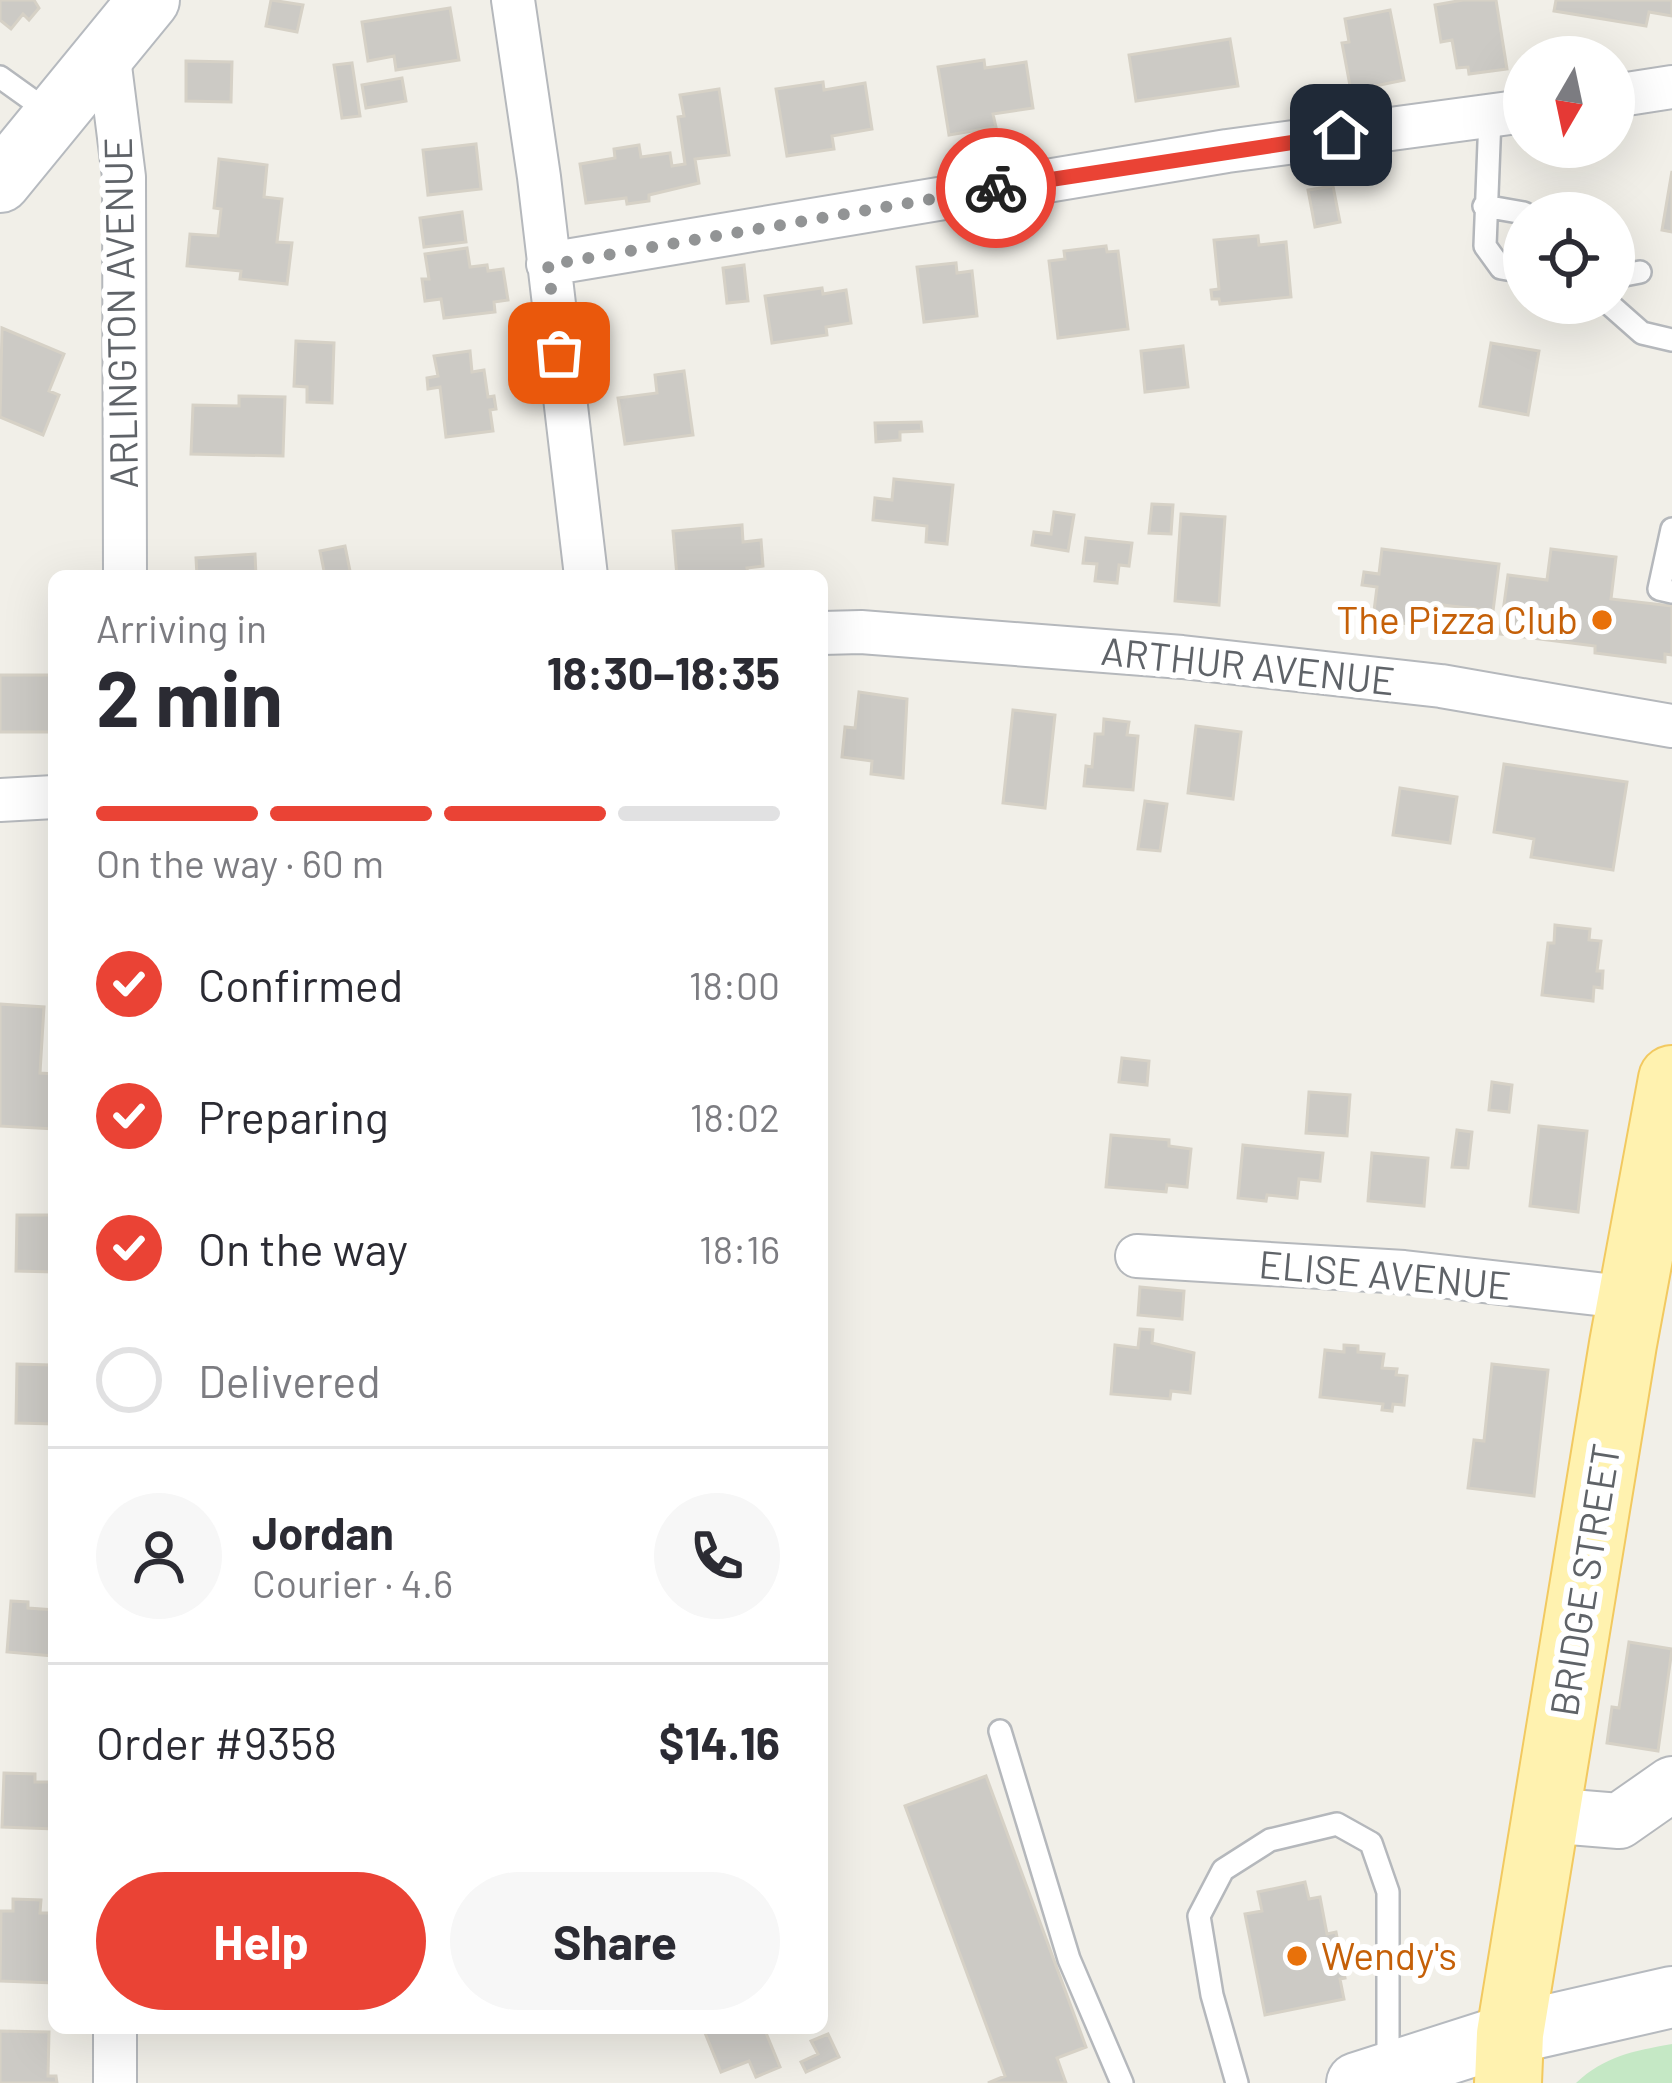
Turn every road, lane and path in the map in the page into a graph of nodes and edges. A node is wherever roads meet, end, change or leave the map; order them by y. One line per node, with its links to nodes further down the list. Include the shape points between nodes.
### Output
1 (149, 0): 3 (main road)
2 (513, 0): 13 (street)
3 (108, 50): 8 (main road); 20 (street, ARLINGTON AVENUE, via 124,177)
4 (0, 77): 8 (lane)
5 (1672, 87): 6 (street)
6 (1635, 93)
7 (1503, 115): 13 (street, via 1203,154)
8 (54, 116): 10 (main road)
9 (1503, 130): 11 (lane)
10 (0, 182)
11 (1484, 206): 12 (lane); 14 (lane, via 1485,246)
12 (1503, 209)
13 (548, 265): 21 (street)
14 (1503, 268)
15 (1640, 272): 16 (lane)
16 (1635, 273)
17 (1632, 324): 18 (lane)
18 (1672, 340)
19 (1672, 529): 22 (lane, via 1659,590)
20 (125, 570)
21 (585, 570)
22 (1672, 592)
23 (828, 633): 24 (street, ARTHUR AVENUE, via 1182,657 1441,686)
24 (1672, 726)
25 (48, 796): 26 (street)
26 (0, 800)
27 (1672, 1079): 29 (main road, BRIDGE STREET)
28 (1137, 1256): 29 (street, ELISE AVENUE, via 1404,1272)
29 (1632, 1298): 32 (main road, BRIDGE STREET)
30 (1000, 1731): 38 (lane, via 1069,1959)
31 (1672, 1784): 32 (street, via 1619,1821)
32 (1546, 1816): 35 (main road, BRIDGE STREET)
33 (1672, 1997): 35 (main road)
34 (115, 2034): 37 (street)
35 (1509, 2059): 36 (main road)
36 (1372, 2078): 39 (lane, via 1388,1892 1371,1843 1337,1824 1270,1840 1223,1870 1199,1916)
37 (115, 2083)
38 (1122, 2083)
39 (1238, 2083)

